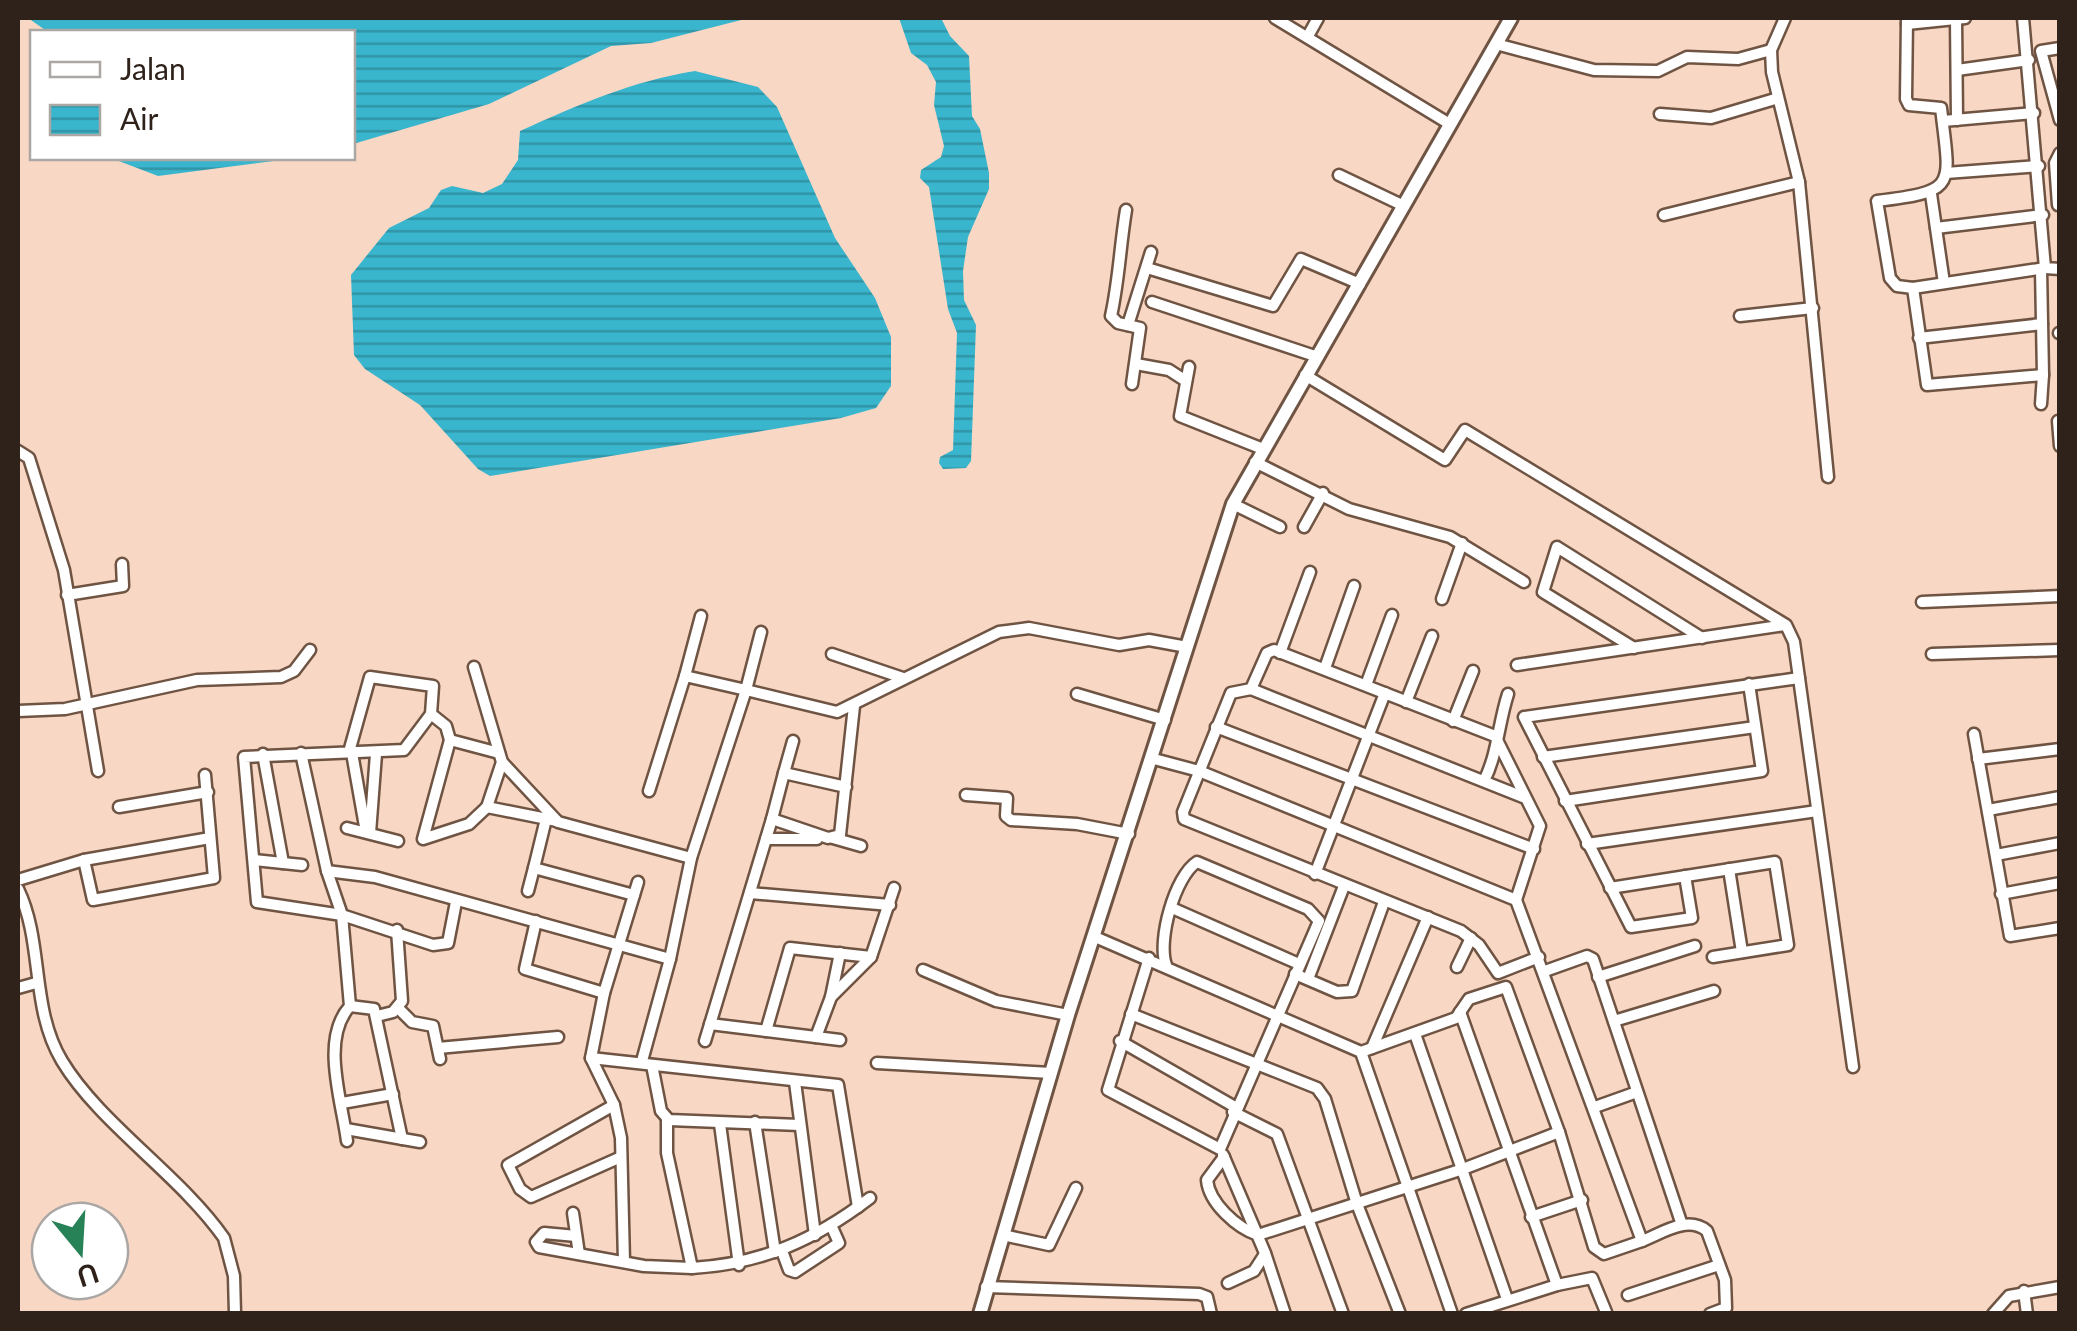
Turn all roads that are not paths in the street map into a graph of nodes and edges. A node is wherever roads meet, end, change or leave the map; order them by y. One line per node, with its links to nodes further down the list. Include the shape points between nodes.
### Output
1 (1275, 18): 9 (street)
2 (1318, 18): 9 (street)
3 (1511, 18): 10 (street)
4 (1784, 18): 12 (street)
5 (1956, 18): 6 (street); 8 (street); 15 (street)
6 (1965, 18)
7 (2023, 18): 14 (street)
8 (1907, 21): 18 (street, via 1906,99 1909,105)
9 (1308, 36): 24 (street)
10 (1496, 44): 12 (street, via 1594,70 1658,71 1687,57 1738,60); 24 (street)
11 (2060, 48): 13 (street)
12 (1771, 50): 16 (street)
13 (2041, 51): 14 (street); 22 (street)
14 (2029, 57): 15 (street); 19 (street)
15 (1957, 70): 17 (street)
16 (1776, 98): 20 (street, via 1711,118); 29 (street)
17 (1957, 107): 18 (street); 21 (street)
18 (1941, 108): 23 (street)
19 (2034, 113): 21 (street); 26 (street)
20 (1660, 114)
21 (1958, 120): 23 (street)
22 (2060, 120)
23 (1942, 121): 27 (street)
24 (1448, 124): 32 (street)
25 (2060, 153): 31 (street)
26 (2039, 166): 27 (street); 34 (street)
27 (1946, 172): 30 (street)
28 (1339, 175): 32 (street)
29 (1799, 182): 35 (street); 45 (street)
30 (1931, 194): 36 (street); 43 (street, via 1877,200 1890,278)
31 (2058, 205): 34 (street)
32 (1404, 206): 42 (street)
33 (1126, 210): 48 (street, via 1111,316)
34 (2042, 212): 36 (street); 39 (street)
35 (1664, 214)
36 (1936, 228): 41 (street)
37 (1151, 252): 38 (street)
38 (1147, 268): 42 (street, via 1273,306 1301,259); 48 (street)
39 (2043, 268): 40 (street); 41 (street); 47 (street)
40 (2060, 269)
41 (1944, 283): 43 (street)
42 (1360, 284): 50 (street)
43 (1913, 288): 49 (street)
44 (1152, 302): 50 (street)
45 (1813, 308): 46 (street); 62 (street)
46 (1740, 316)
47 (2042, 324): 49 (street); 54 (street)
48 (1128, 325): 51 (street, via 1141,332)
49 (1919, 338): 54 (street, via 1924,381 1932,388)
50 (1315, 356): 53 (street)
51 (1136, 364): 55 (street); 56 (street)
52 (1189, 367): 55 (street)
53 (1305, 375): 61 (street); 78 (street, via 1445,460 1464,430)
54 (2043, 375): 57 (street)
55 (1186, 381): 61 (street, via 1180,416)
56 (1132, 384)
57 (2041, 404)
58 (2058, 421): 59 (street)
59 (2059, 442)
60 (18, 451): 72 (street, via 34,470)
61 (1259, 456): 63 (street); 64 (street)
62 (1828, 477)
63 (1323, 494): 66 (street); 67 (street, via 1370,517)
64 (1234, 504): 65 (street); 82 (street)
65 (1280, 527)
66 (1304, 528)
67 (1462, 543): 70 (street); 74 (street)
68 (122, 564): 72 (street, via 123,586)
69 (1310, 572): 86 (street)
70 (1524, 582)
71 (1354, 586): 91 (street)
72 (67, 595): 104 (street)
73 (2060, 596): 75 (street)
74 (1442, 599)
75 (1922, 602)
76 (1392, 615): 97 (street)
77 (701, 616): 93 (street)
78 (1786, 625): 81 (street); 95 (street)
79 (761, 632): 99 (street)
80 (1432, 636): 103 (street)
81 (1702, 638): 83 (street); 83 (street, via 1557,547 1543,592)
82 (1187, 647): 94 (street, via 1150,640 1119,645 1020,627); 108 (street)
83 (1634, 648): 89 (street)
84 (310, 650): 104 (street, via 281,677 197,680)
85 (2060, 650): 88 (street)
86 (1280, 653): 91 (street); 98 (street, via 1266,653)
87 (832, 654): 94 (street)
88 (1932, 654)
89 (1516, 665)
90 (474, 667): 122 (street)
91 (1325, 668): 97 (street)
92 (1473, 670): 109 (street)
93 (685, 676): 99 (street); 133 (street)
94 (903, 678): 105 (street)
95 (1798, 678): 96 (street); 142 (street)
96 (1749, 684): 110 (street); 123 (street, via 1525,716)
97 (1366, 685): 100 (street)
98 (1250, 689): 111 (street, via 1230,693); 113 (street)
99 (746, 690): 105 (street, via 818,710); 158 (street)
100 (1385, 693): 103 (street); 113 (street)
101 (1076, 694): 108 (street)
102 (1508, 694): 114 (street)
103 (1406, 702): 109 (street)
104 (86, 703): 106 (street); 126 (street)
105 (854, 706): 132 (street)
106 (18, 711)
107 (433, 715): 115 (street); 118 (street, via 433,685 372,676); 121 (street, via 407,748)
108 (1165, 720): 124 (street)
109 (1453, 722): 114 (street)
110 (1755, 726): 123 (street); 138 (street, via 1762,771)
111 (1216, 727): 127 (street); 130 (street)
112 (1974, 734): 125 (street)
113 (1366, 736): 130 (street); 131 (street)
114 (1495, 736): 131 (street, via 1497,752); 137 (street)
115 (450, 740): 122 (street); 140 (street, via 423,839 469,824)
116 (793, 741): 128 (street)
117 (2060, 749): 125 (street)
118 (351, 752): 119 (street); 121 (street); 147 (street)
119 (300, 753): 120 (street); 165 (street)
120 (263, 754): 160 (street, via 244,757); 161 (street)
121 (376, 754): 147 (street)
122 (500, 757): 140 (street); 144 (street)
123 (1543, 758): 138 (street)
124 (1154, 759): 127 (street); 148 (street)
125 (1978, 759): 141 (street)
126 (98, 772)
127 (1199, 772): 145 (street); 166 (street, via 1184,820)
128 (784, 774): 132 (street); 143 (street)
129 (206, 775): 134 (street)
130 (1351, 779): 145 (street); 156 (street)
131 (1484, 781): 137 (street)
132 (846, 787): 151 (street, via 842,832)
133 (650, 791)
134 (208, 792): 139 (street); 149 (street)
135 (966, 794): 148 (street, via 1008,798 1011,820)
136 (2060, 796): 141 (street)
137 (1524, 798): 156 (street, via 1540,826)
138 (1565, 801): 154 (street)
139 (119, 807)
140 (487, 807): 144 (street)
141 (1988, 810): 157 (street)
142 (1817, 811): 154 (street); 233 (street)
143 (772, 818): 150 (street); 151 (street)
144 (552, 820): 158 (street); 163 (street)
145 (1333, 827): 166 (street); 179 (street)
146 (347, 828): 147 (street)
147 (368, 833): 152 (street)
148 (1129, 834): 189 (street)
149 (210, 838): 159 (street); 159 (street, via 214,878 93,900)
150 (766, 838): 151 (street); 176 (street)
151 (830, 838): 155 (street)
152 (398, 842)
153 (2060, 843): 157 (street)
154 (1588, 844): 173 (street)
155 (860, 846)
156 (1534, 849): 179 (street)
157 (1996, 855): 178 (street)
158 (691, 858): 198 (street)
159 (84, 860): 168 (street)
160 (254, 860): 161 (street); 184 (street, via 258,902)
161 (283, 863): 162 (street)
162 (302, 864)
163 (534, 868): 175 (street); 177 (street)
164 (1730, 869): 167 (street); 193 (street); 193 (street, via 1775,862 1788,945)
165 (327, 871): 180 (street); 184 (street)
166 (1316, 874): 171 (street)
167 (1685, 876): 173 (street); 173 (street, via 1692,918 1631,928)
168 (18, 880)
169 (638, 882): 177 (street)
170 (2060, 883): 178 (street)
171 (1344, 886): 181 (street); 206 (street)
172 (894, 888): 182 (street)
173 (1610, 888)
174 (18, 889): 207 (street)
175 (528, 891)
176 (750, 892): 182 (street); 220 (street)
177 (634, 894): 191 (street)
178 (2002, 894): 187 (street, via 2012,937)
179 (1516, 900): 196 (street)
180 (459, 902): 186 (street); 188 (street, via 448,943 432,945)
181 (1384, 902): 185 (street); 206 (street, via 1352,990 1337,992)
182 (890, 904): 195 (street)
183 (1172, 908): 200 (street, via 1162,950); 202 (street); 202 (street, via 1188,868 1197,862 1308,909 1318,924)
184 (342, 915): 188 (street); 212 (street)
185 (1428, 917): 190 (street); 228 (street)
186 (536, 921): 191 (street); 210 (street, via 525,969)
187 (2060, 928)
188 (396, 930): 213 (street)
189 (1095, 938): 199 (street); 217 (street)
190 (1471, 938): 196 (street, via 1498,974); 201 (street)
191 (620, 944): 198 (street); 210 (street)
192 (1696, 946): 205 (street)
193 (1742, 952): 197 (street)
194 (840, 954): 195 (street); 211 (street); 221 (street, via 790,948)
195 (872, 957): 211 (street)
196 (1538, 957): 204 (street)
197 (1714, 957)
198 (670, 958): 230 (street)
199 (1149, 958): 200 (street); 215 (street)
200 (1166, 964): 216 (street)
201 (1457, 968)
202 (1297, 969): 206 (street); 216 (street)
203 (923, 970): 217 (street, via 996,1001)
204 (1545, 971): 205 (street, via 1587,956); 240 (street)
205 (1598, 977): 219 (street)
206 (1308, 978)
207 (36, 983): 208 (street); 284 (street, via 49,1032 72,1076 224,1238)
208 (18, 988)
209 (1714, 991): 219 (street)
210 (604, 993): 229 (street)
211 (831, 997): 224 (street)
212 (350, 1006): 218 (street, via 370,1007); 238 (street, via 336,1032)
213 (399, 1008): 218 (street); 223 (street, via 412,1022 431,1024 439,1054)
214 (1460, 1012): 222 (street); 246 (street, via 1469,999 1508,989); 249 (street)
215 (1131, 1014): 227 (street); 232 (street)
216 (1276, 1014): 228 (street); 232 (street)
217 (1068, 1015): 234 (street)
218 (377, 1016): 237 (street)
219 (1614, 1022): 236 (street)
220 (710, 1024): 221 (street); 226 (street)
221 (766, 1031): 224 (street)
222 (1415, 1034): 228 (street); 252 (street)
223 (558, 1037)
224 (816, 1037): 225 (street)
225 (840, 1040)
226 (705, 1041)
227 (1120, 1042): 241 (street); 250 (street, via 1109,1093)
228 (1366, 1050): 253 (street)
229 (591, 1058): 230 (street); 239 (street)
230 (647, 1063): 235 (street); 242 (street)
231 (877, 1063): 234 (street)
232 (1253, 1065): 241 (street); 257 (street, via 1321,1092)
233 (1853, 1068)
234 (1050, 1074): 265 (street)
235 (795, 1082): 245 (street); 258 (street, via 841,1088)
236 (1637, 1092): 240 (street); 262 (street)
237 (392, 1094): 238 (street); 247 (street)
238 (342, 1103): 247 (street, via 347,1135)
239 (614, 1105): 251 (street); 251 (street, via 508,1165 531,1197)
240 (1595, 1107): 268 (street)
241 (1234, 1110): 250 (street); 261 (street, via 1277,1134)
242 (667, 1119): 244 (street); 275 (street, via 667,1153)
243 (755, 1122): 244 (street); 245 (street); 269 (street)
244 (720, 1124): 273 (street)
245 (798, 1125): 264 (street)
246 (1559, 1132): 249 (street); 256 (street)
247 (402, 1139): 248 (street)
248 (420, 1142)
249 (1510, 1148): 252 (street); 260 (street)
250 (1222, 1153): 266 (street); 266 (street, via 1208,1189 1245,1231)
251 (622, 1158): 272 (street)
252 (1464, 1169): 253 (street); 282 (street)
253 (1410, 1187): 257 (street); 290 (street)
254 (1076, 1188): 265 (street, via 1048,1246)
255 (870, 1198): 258 (street)
256 (1582, 1200): 260 (street); 268 (street, via 1598,1254)
257 (1357, 1204): 261 (street); 289 (street)
258 (858, 1207): 263 (street)
259 (573, 1213): 267 (street)
260 (1531, 1217): 277 (street)
261 (1305, 1220): 266 (street); 288 (street)
262 (1682, 1224): 268 (street); 274 (street, via 1706,1231)
263 (831, 1225): 264 (street); 269 (street, via 839,1243 795,1272)
264 (816, 1235): 269 (street)
265 (1004, 1235): 278 (street)
266 (1258, 1235): 270 (street)
267 (576, 1236): 271 (street); 271 (street, via 544,1233 536,1242)
268 (1642, 1240)
269 (778, 1252): 273 (street)
270 (1265, 1253): 276 (street, via 1254,1271); 287 (street)
271 (579, 1254): 272 (street)
272 (624, 1262): 275 (street)
273 (739, 1265): 275 (street)
274 (1719, 1265): 281 (street); 293 (street, via 1728,1304)
275 (692, 1268)
276 (1228, 1284)
277 (1557, 1285): 282 (street); 283 (street, via 1592,1278)
278 (986, 1287): 285 (street); 286 (street, via 1199,1294 1208,1297)
279 (2060, 1287): 280 (street)
280 (2024, 1291): 294 (street, via 2002,1301); 295 (street)
281 (1628, 1295)
282 (1502, 1301): 291 (street); 292 (street)
283 (1606, 1312)
284 (236, 1314)
285 (980, 1314)
286 (1211, 1314)
287 (1285, 1314)
288 (1343, 1314)
289 (1400, 1314)
290 (1452, 1314)
291 (1466, 1314)
292 (1507, 1314)
293 (1710, 1314)
294 (1993, 1314)
295 (2027, 1314)

